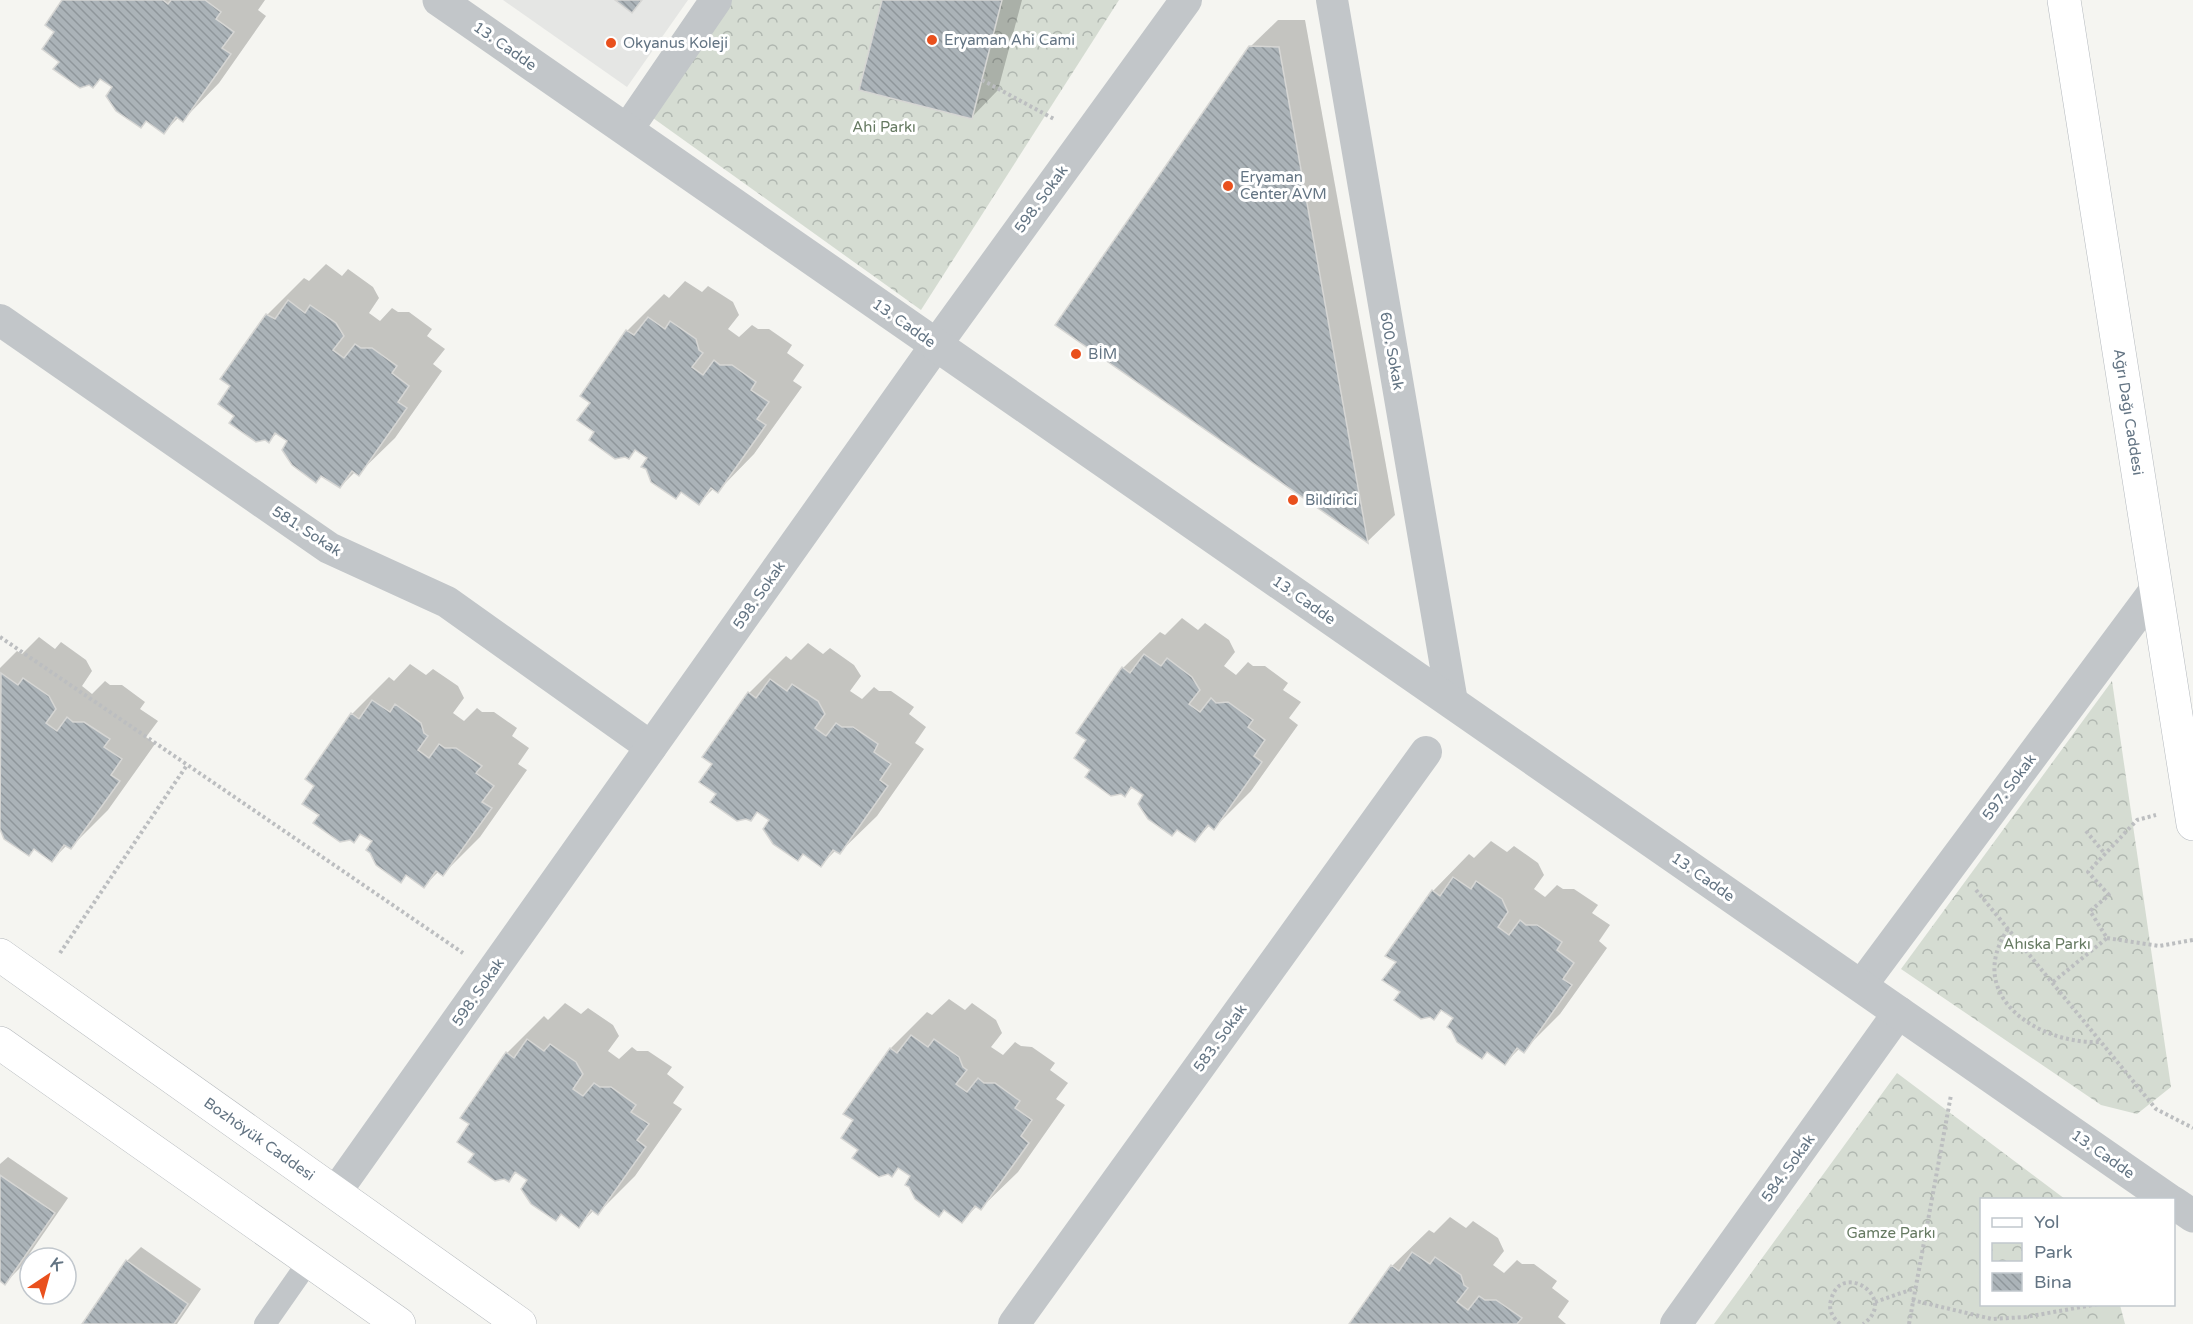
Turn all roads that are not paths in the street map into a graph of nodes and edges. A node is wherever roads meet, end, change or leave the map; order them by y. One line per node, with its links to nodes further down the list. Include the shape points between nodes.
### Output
1 (439, 0): 6 (street, 13. Cadde)
2 (716, 0): 6 (street)
3 (1186, 0): 8 (street, 598. Sokak)
4 (1332, 0): 10 (street, 600. Sokak)
5 (2064, 0): 9 (main road, Ağrı Dağı Caddesi)
6 (627, 130): 8 (street, 13. Cadde)
7 (0, 320): 11 (street, 581. Sokak, via 329,548 447,602)
8 (936, 345): 10 (street, 13. Cadde); 11 (street, 598. Sokak)
9 (2156, 588): 13 (main road, Ağrı Dağı Caddesi); 15 (street, 597. Sokak)
10 (1452, 702): 15 (street, 13. Cadde)
11 (651, 747): 18 (street, 598. Sokak)
12 (1426, 752): 26 (street, 583. Sokak)
13 (2193, 824)
14 (0, 955): 18 (main road, Bozhöyük Caddesi)
15 (1861, 986): 16 (street, 13. Cadde)
16 (1899, 1012): 19 (street, 13. Cadde); 27 (street, 584. Sokak)
17 (0, 1043): 22 (main road)
18 (335, 1193): 25 (main road, Bozhöyük Caddesi)
19 (2166, 1198)
20 (2175, 1204): 21 (street)
21 (2193, 1216)
22 (309, 1261): 23 (street); 24 (main road)
23 (265, 1324)
24 (399, 1324)
25 (519, 1324)
26 (1014, 1324)
27 (1676, 1324)

